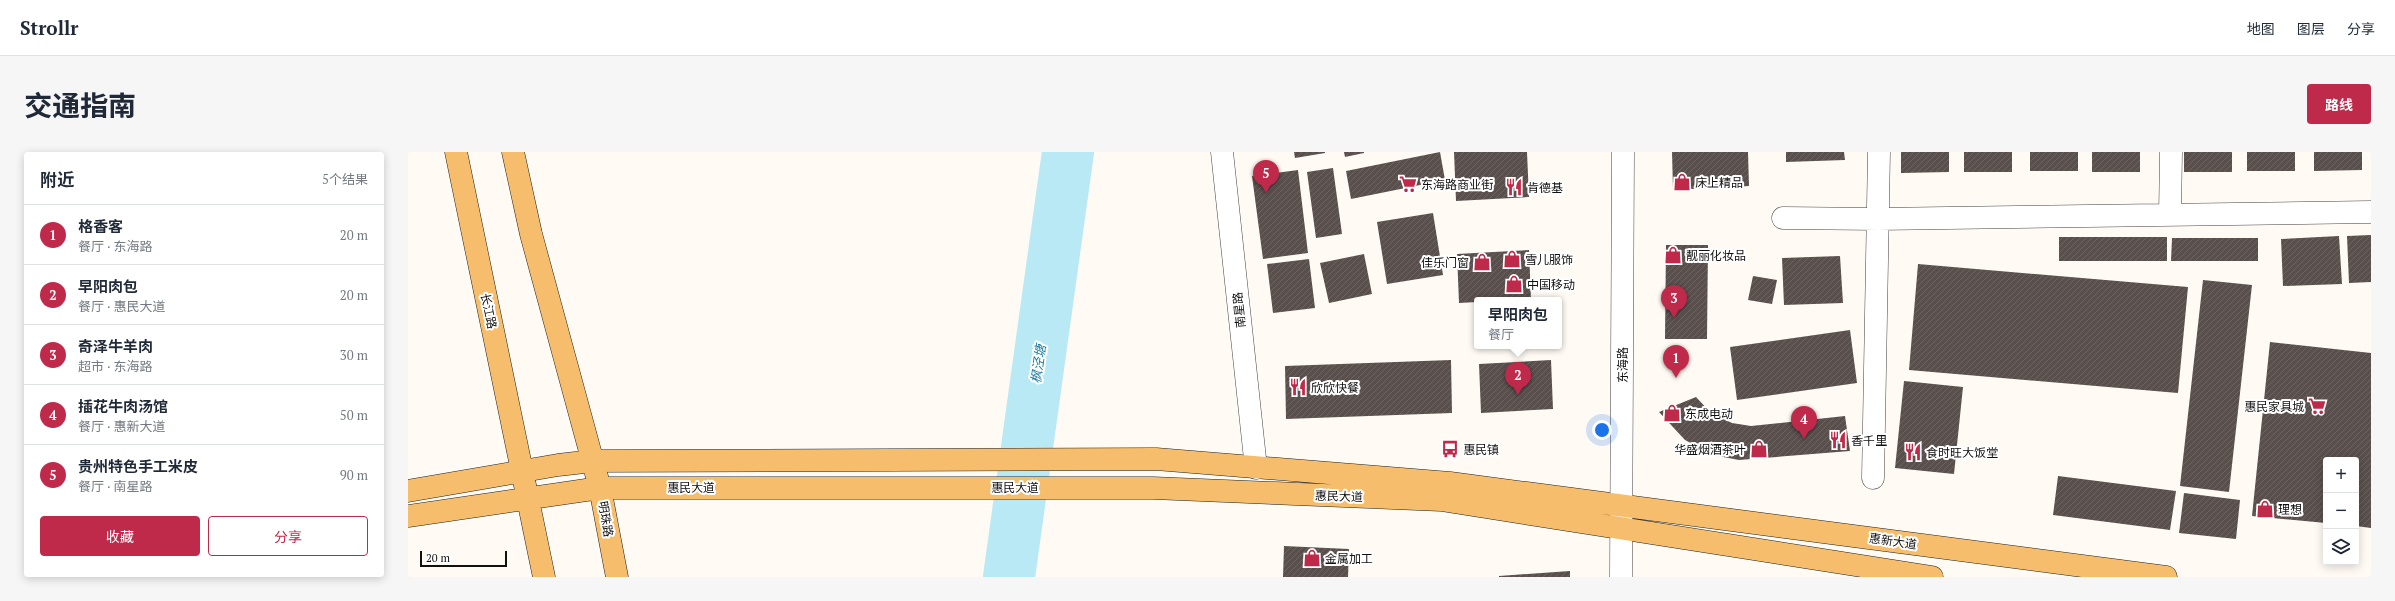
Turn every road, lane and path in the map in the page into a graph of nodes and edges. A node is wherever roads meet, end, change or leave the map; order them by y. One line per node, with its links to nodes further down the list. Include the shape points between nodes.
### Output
1 (456, 152): 13 (main road, 长江路)
2 (513, 152): 11 (main road, via 532,234)
3 (1222, 152): 12 (street, 南星路)
4 (1623, 152): 18 (street, 东海路)
5 (1879, 152): 10 (street)
6 (2171, 152): 8 (street)
7 (2371, 212): 8 (street)
8 (2170, 215): 10 (street)
9 (1783, 218): 10 (street)
10 (1878, 219): 14 (street)
11 (593, 461): 12 (main road, 惠民大道, via 1156,460); 13 (main road, 惠民大道); 15 (main road, 明珠路)
12 (1256, 468): 18 (main road, 惠民大道, via 1450,482)
13 (522, 471): 16 (main road, 惠民大道); 17 (main road)
14 (1873, 478)
15 (600, 488): 17 (main road, 惠民大道); 20 (main road, 惠民大道, via 1153,488 1441,500); 22 (main road, 明珠路)
16 (408, 491)
17 (528, 498): 19 (main road, 惠民大道); 21 (main road)
18 (1620, 504): 20 (street, 东海路); 25 (main road, 惠新大道)
19 (408, 516)
20 (1621, 530): 23 (street, 东海路); 24 (main road)
21 (544, 577)
22 (617, 577)
23 (1621, 577)
24 (1932, 577)
25 (2166, 577)

